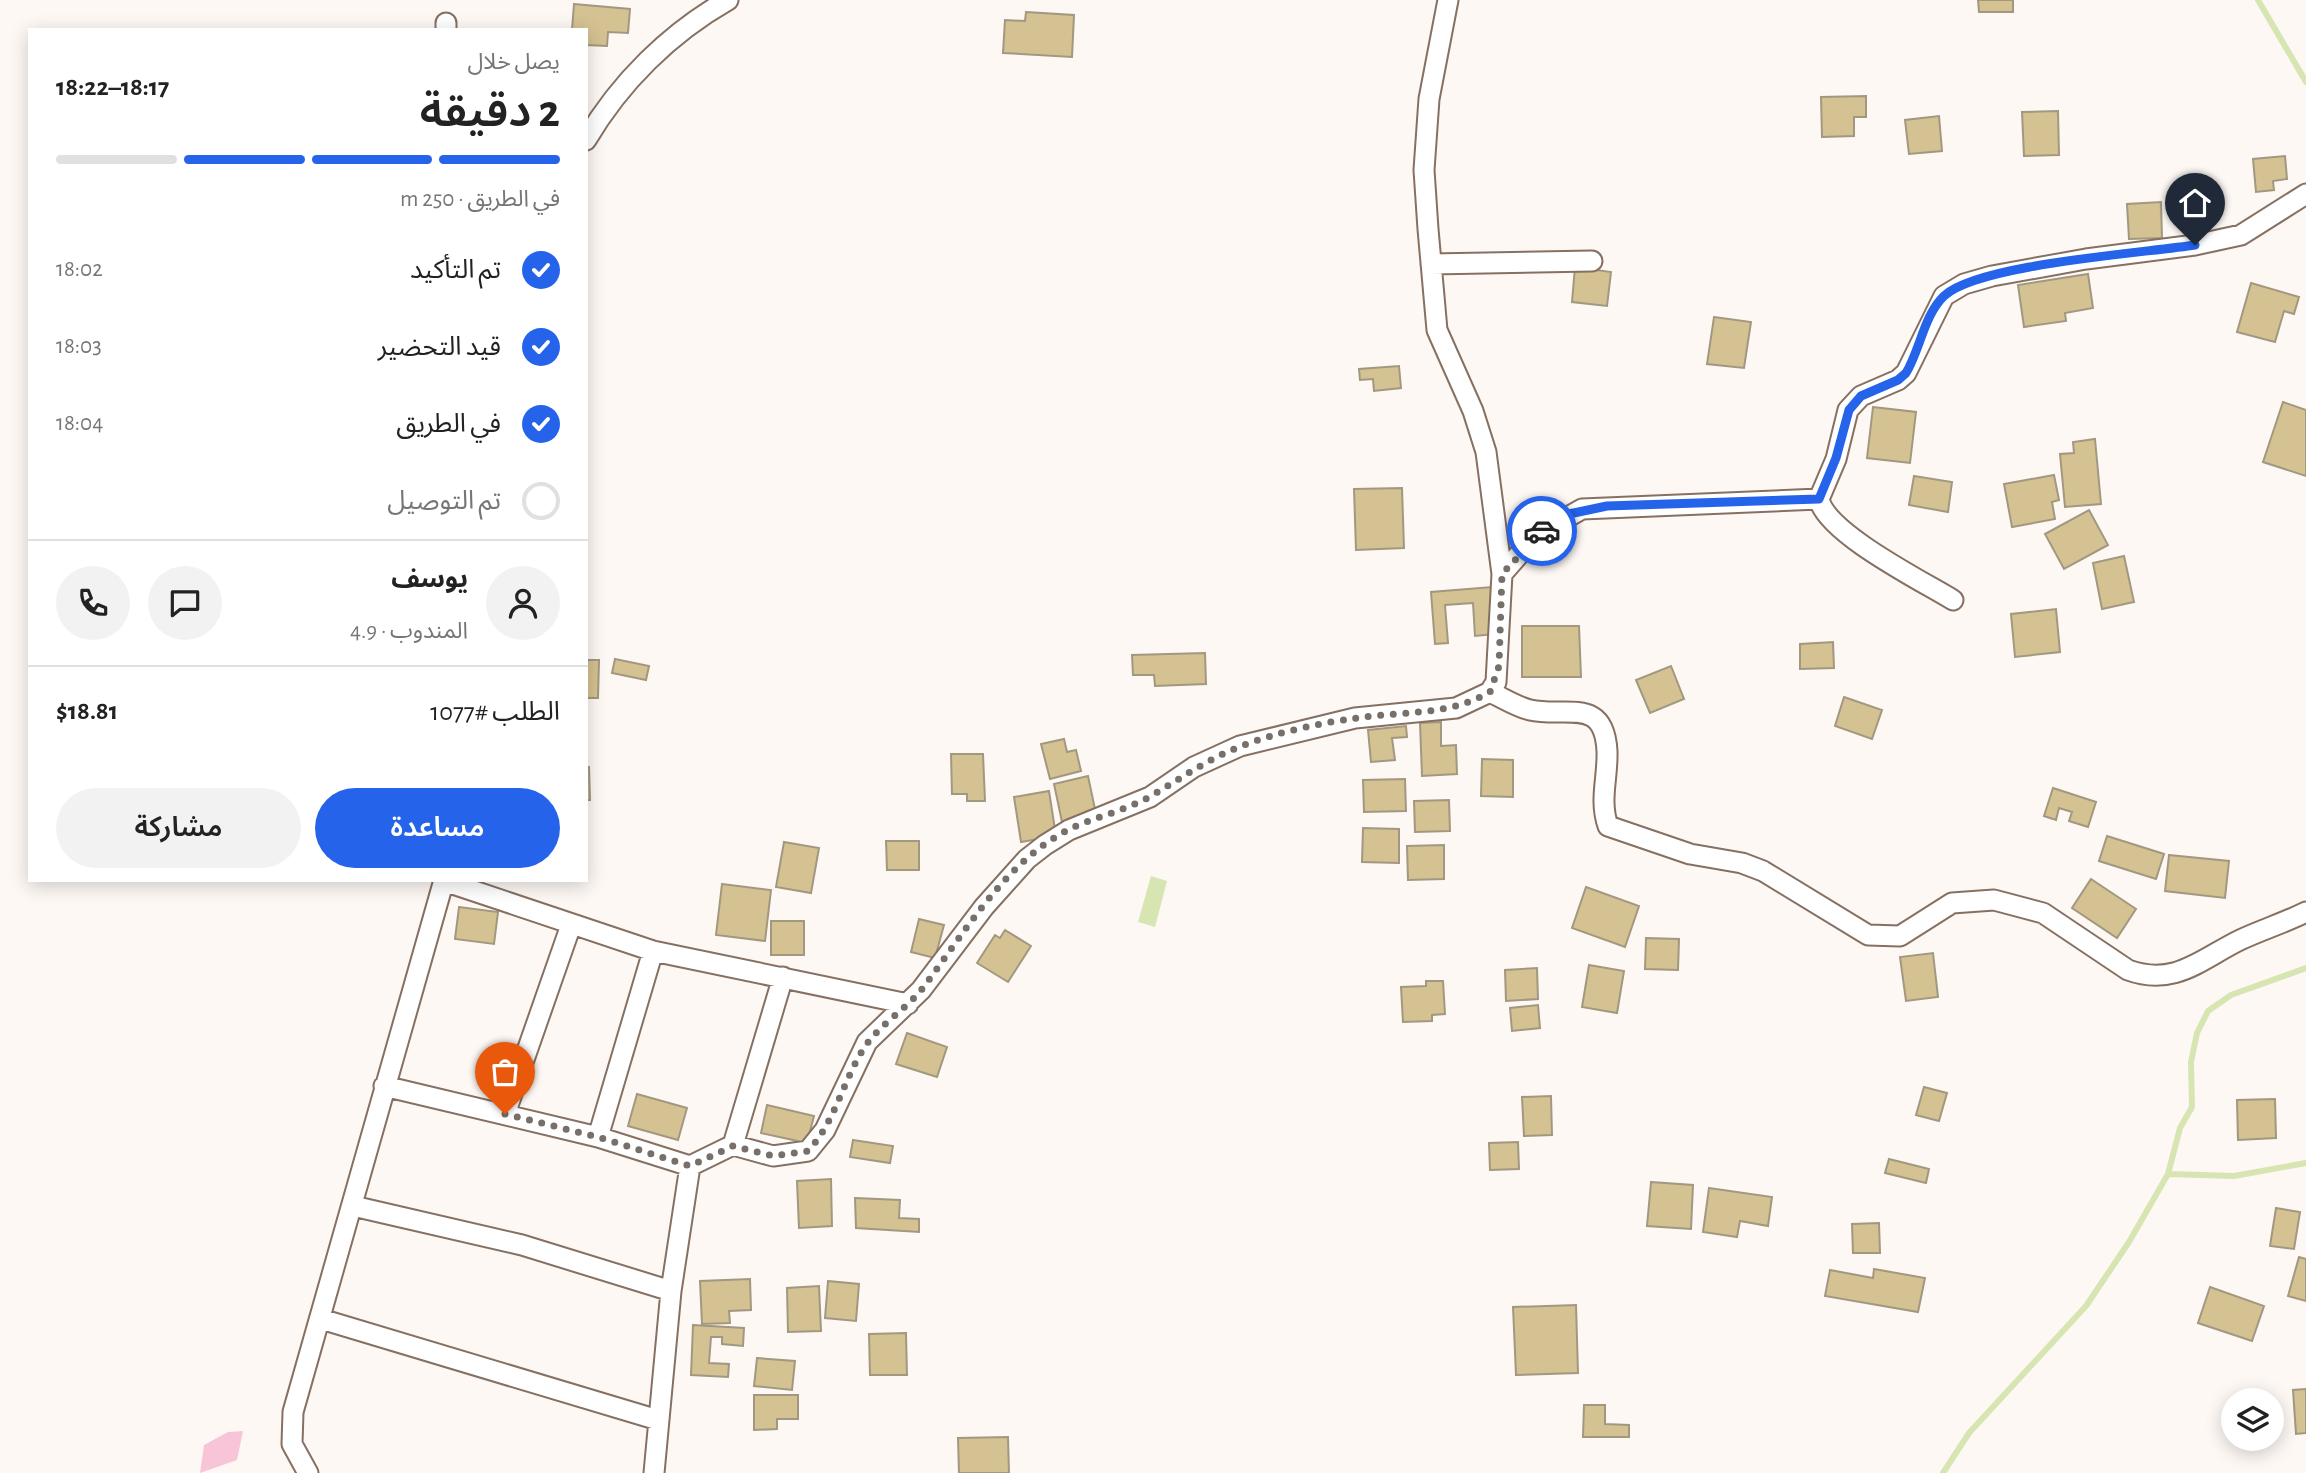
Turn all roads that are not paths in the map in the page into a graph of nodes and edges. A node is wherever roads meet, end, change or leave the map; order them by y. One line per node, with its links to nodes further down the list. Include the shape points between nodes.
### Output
1 (728, 0): 3 (street, via 653,54)
2 (1448, 0): 6 (street, via 1429,99 1424,170)
3 (588, 137)
4 (2306, 194): 7 (street, via 2241,235 1992,276 1944,296 1906,373 1861,396 1849,410)
5 (1592, 261): 6 (street)
6 (1431, 264): 8 (street, via 1437,330 1486,452)
7 (1819, 499): 8 (street, via 1582,509 1536,535); 9 (street, via 1828,519 1846,534)
8 (1502, 574): 10 (street, via 1499,666)
9 (1953, 600)
10 (1490, 692): 13 (street, via 1529,710 1572,712 1599,721 1605,730 1602,796 1608,826 1690,854 1742,863 1868,935 1900,936 1952,902 1994,900 2043,914 2128,970 2162,975 2202,963 2239,940); 17 (street, via 1447,710 1356,718 1240,746 1194,768 1150,797 1069,830 1027,859)
11 (443, 882): 18 (street)
12 (450, 882): 14 (street)
13 (2306, 912)
14 (571, 925): 15 (street); 19 (street)
15 (653, 951): 16 (street); 20 (street)
16 (783, 977): 17 (street); 21 (street)
17 (908, 1004): 21 (street, via 867,1042 825,1130 808,1151 773,1156)
18 (384, 1086): 19 (street); 23 (street)
19 (505, 1114): 20 (street)
20 (598, 1137): 22 (street)
21 (733, 1146): 22 (street)
22 (690, 1166): 24 (street)
23 (353, 1206): 24 (street, via 522,1245); 25 (street)
24 (671, 1291): 26 (street)
25 (321, 1319): 26 (street); 27 (street, via 290,1424 292,1444)
26 (658, 1420): 28 (street)
27 (308, 1473)
28 (654, 1473)

